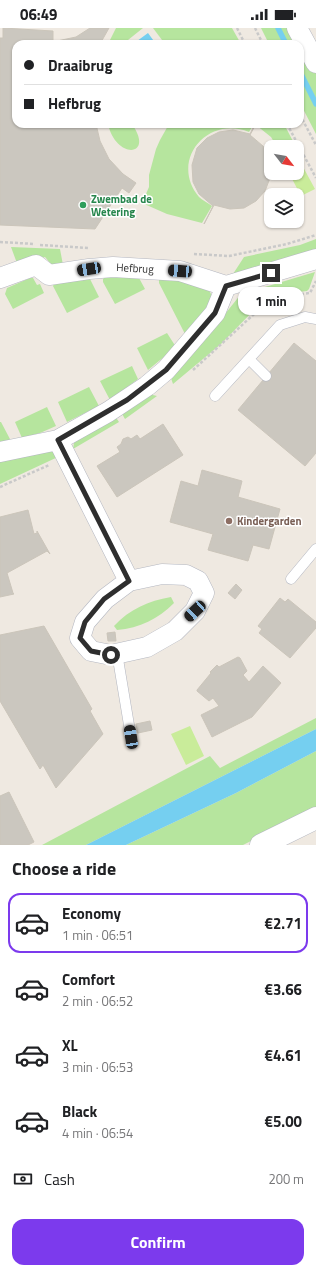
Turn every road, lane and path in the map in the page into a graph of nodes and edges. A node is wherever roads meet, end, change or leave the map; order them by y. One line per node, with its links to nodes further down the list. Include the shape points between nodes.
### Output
1 (237, 28): 4 (path)
2 (255, 28): 5 (path)
3 (297, 28): 6 (street)
4 (243, 40)
5 (261, 40)
6 (304, 40)
7 (304, 41): 8 (street)
8 (316, 63)
9 (304, 122): 11 (path)
10 (289, 128): 12 (path)
11 (316, 145)
12 (316, 178)
13 (316, 234): 16 (path, via 287,244 229,256)
14 (0, 242): 15 (path)
15 (94, 248)
16 (187, 253)
17 (316, 259): 19 (street)
18 (0, 278): 19 (street, Hefbrug, via 36,265 48,275 113,267 180,271)
19 (226, 286): 24 (street, via 215,313 166,370 127,400)
20 (316, 318): 21 (lane, via 304,316 280,325)
21 (249, 359): 22 (lane); 23 (lane)
22 (266, 376)
23 (215, 396)
24 (58, 440): 25 (street); 28 (street)
25 (0, 452)
26 (316, 548): 27 (lane)
27 (291, 579)
28 (129, 581): 29 (street, via 104,599 85,622 80,638 91,651 111,655); 29 (street, via 162,574 186,575 198,580 204,593 195,611 175,631 147,647)
29 (117, 653): 30 (lane)
30 (131, 737)
31 (316, 818): 32 (main road)
32 (261, 845)

